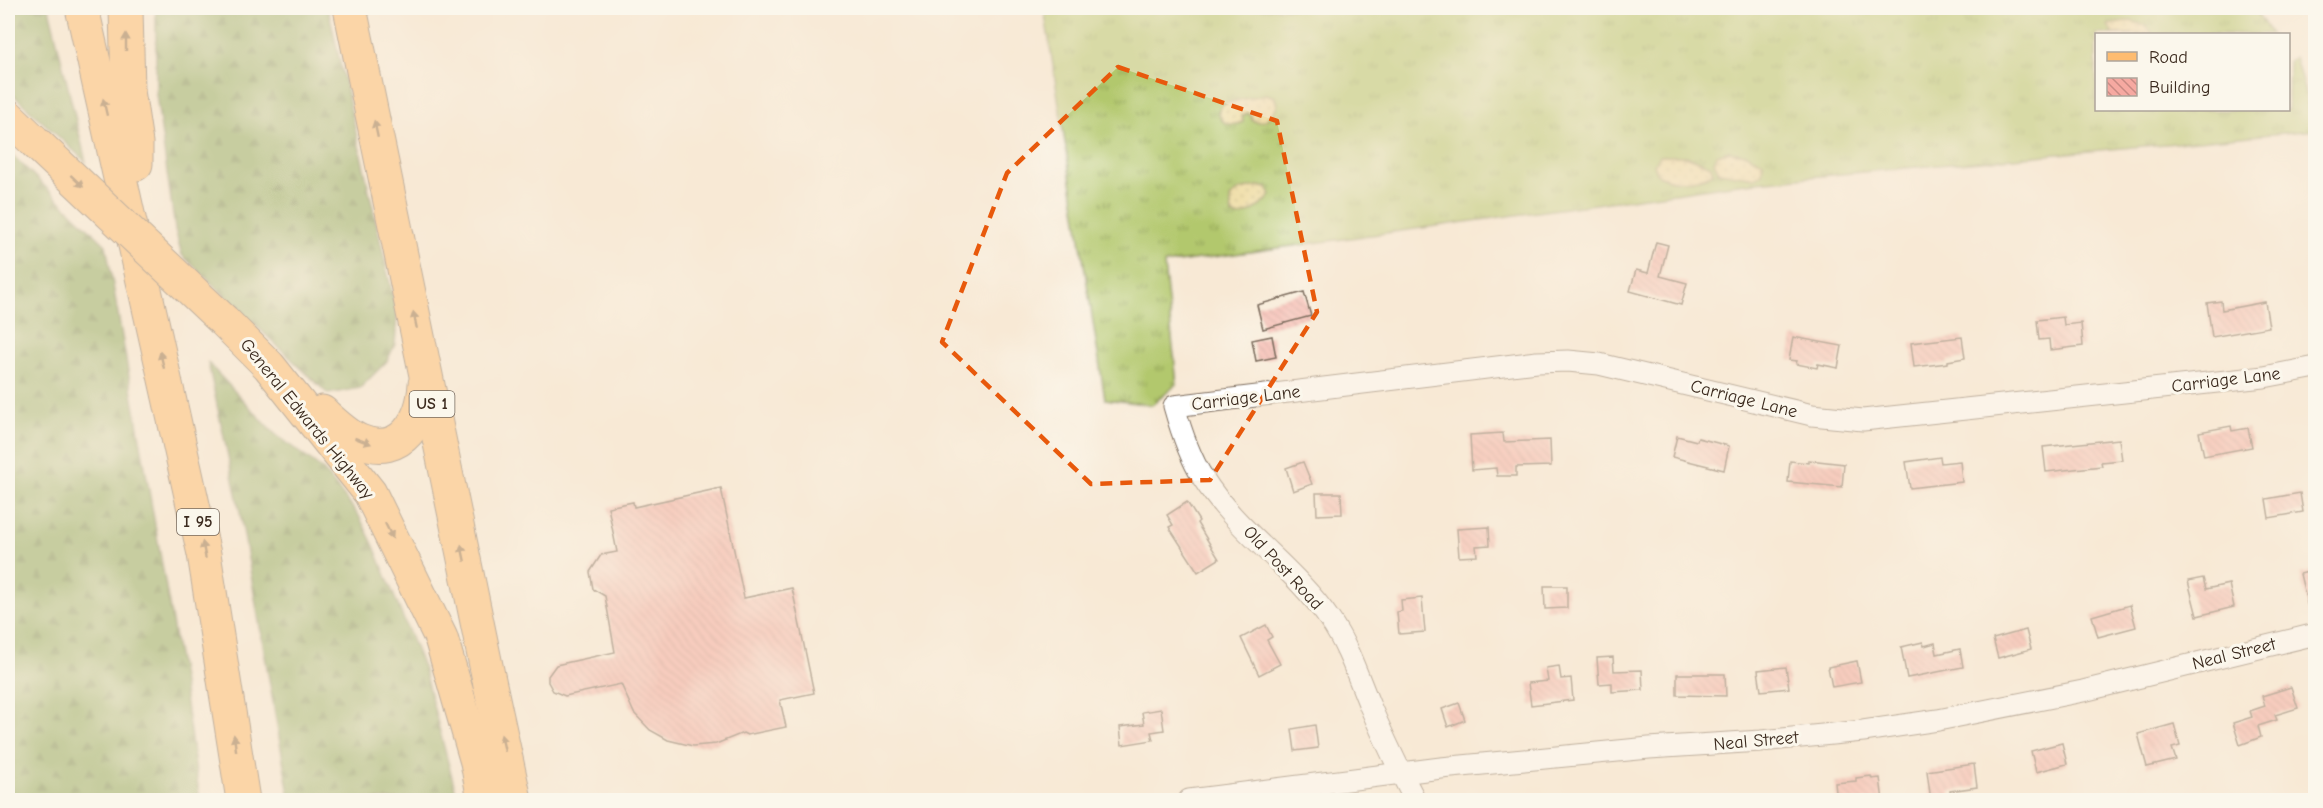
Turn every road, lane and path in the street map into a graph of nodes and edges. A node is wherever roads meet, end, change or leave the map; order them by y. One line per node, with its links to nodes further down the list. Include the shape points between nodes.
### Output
1 (82, 8): 5 (main road, I 95, one-way to 1)
2 (126, 8): 5 (main road, one-way to 2, via 136,143 128,91)
3 (350, 8): 8 (main road, US 1, one-way to 3)
4 (8, 116): 6 (main road, General Edwards Highway, one-way to 6, bridge)
5 (137, 246): 12 (main road, I 95, one-way to 5, via 204,554)
6 (269, 366): 8 (main road, one-way to 8, via 348,434 379,445 401,438 415,424 423,400); 13 (main road, General Edwards Highway, one-way to 13, via 370,493 441,638 477,762)
7 (2316, 367): 9 (street, Carriage Lane, via 2264,377 1863,420 1812,416 1599,363 1568,361)
8 (425, 368): 14 (main road, US 1, one-way to 8)
9 (1174, 406): 11 (street, Old Post Road, via 1185,444 1203,477 1225,507 1330,620)
10 (2316, 634): 11 (street, Neal Street, via 2083,691 1938,720 1761,741)
11 (1401, 772): 15 (street, Neal Street); 16 (street, Old Post Road)
12 (243, 801)
13 (484, 801)
14 (515, 801)
15 (1189, 801)
16 (1415, 801)

